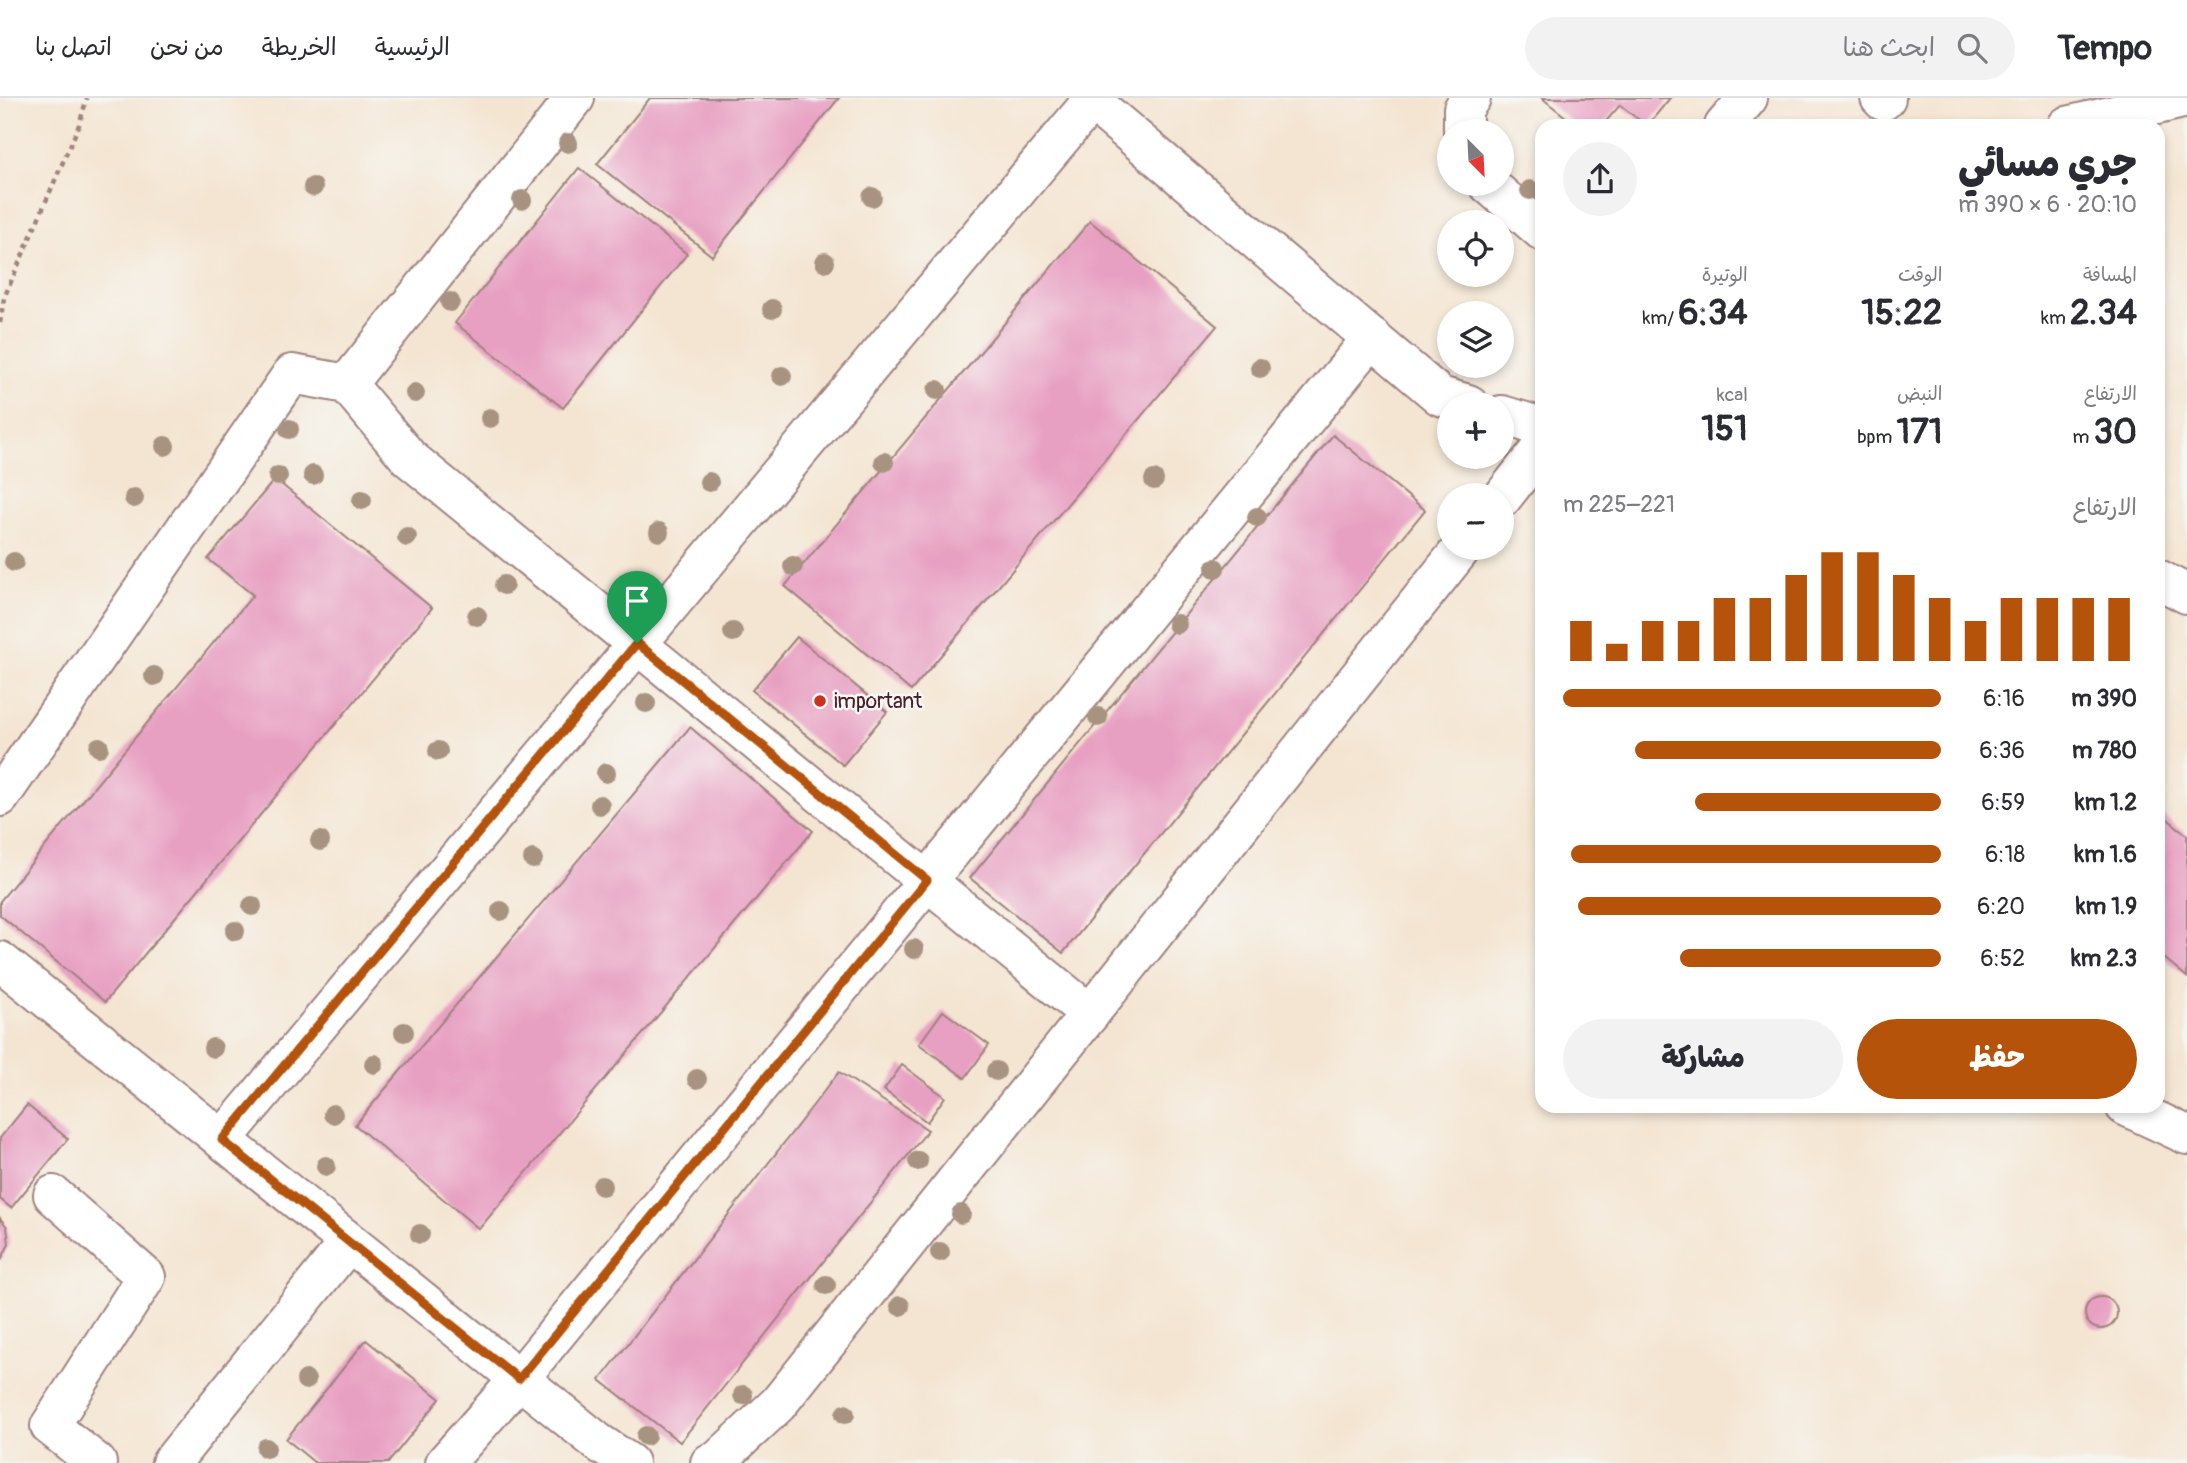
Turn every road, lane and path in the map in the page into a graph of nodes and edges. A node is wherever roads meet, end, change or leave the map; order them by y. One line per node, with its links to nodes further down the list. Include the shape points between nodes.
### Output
1 (87, 98): 14 (path)
2 (575, 98): 17 (street)
3 (1471, 98): 9 (street, via 1463,109)
4 (1748, 98): 10 (street)
5 (1880, 98): 6 (street)
6 (1886, 98)
7 (2187, 98): 11 (street)
8 (1090, 99): 16 (street); 26 (street)
9 (1463, 119)
10 (1730, 119)
11 (2097, 119)
12 (1502, 196): 13 (street)
13 (1535, 224)
14 (2, 298): 15 (path)
15 (0, 323)
16 (1372, 338): 18 (street); 28 (street)
17 (347, 384): 26 (street, via 409,458); 27 (street, via 292,374)
18 (1437, 393)
19 (1514, 419): 20 (street)
20 (1535, 425)
21 (1535, 456): 22 (street)
22 (1514, 483)
23 (1451, 560): 30 (street)
24 (2165, 583): 25 (street)
25 (2187, 594)
26 (637, 643): 28 (street); 33 (street)
27 (0, 797)
28 (927, 880): 30 (street); 36 (street)
29 (0, 961): 33 (street)
30 (1090, 1014): 41 (street, via 778,1404)
31 (2140, 1113): 32 (street)
32 (2187, 1135)
33 (222, 1140): 35 (street)
34 (53, 1195): 37 (street, via 146,1277 50,1426)
35 (349, 1242): 36 (street); 38 (street)
36 (519, 1379): 39 (street); 40 (street)
37 (97, 1463)
38 (171, 1463)
39 (445, 1463)
40 (629, 1463)
41 (710, 1463)

